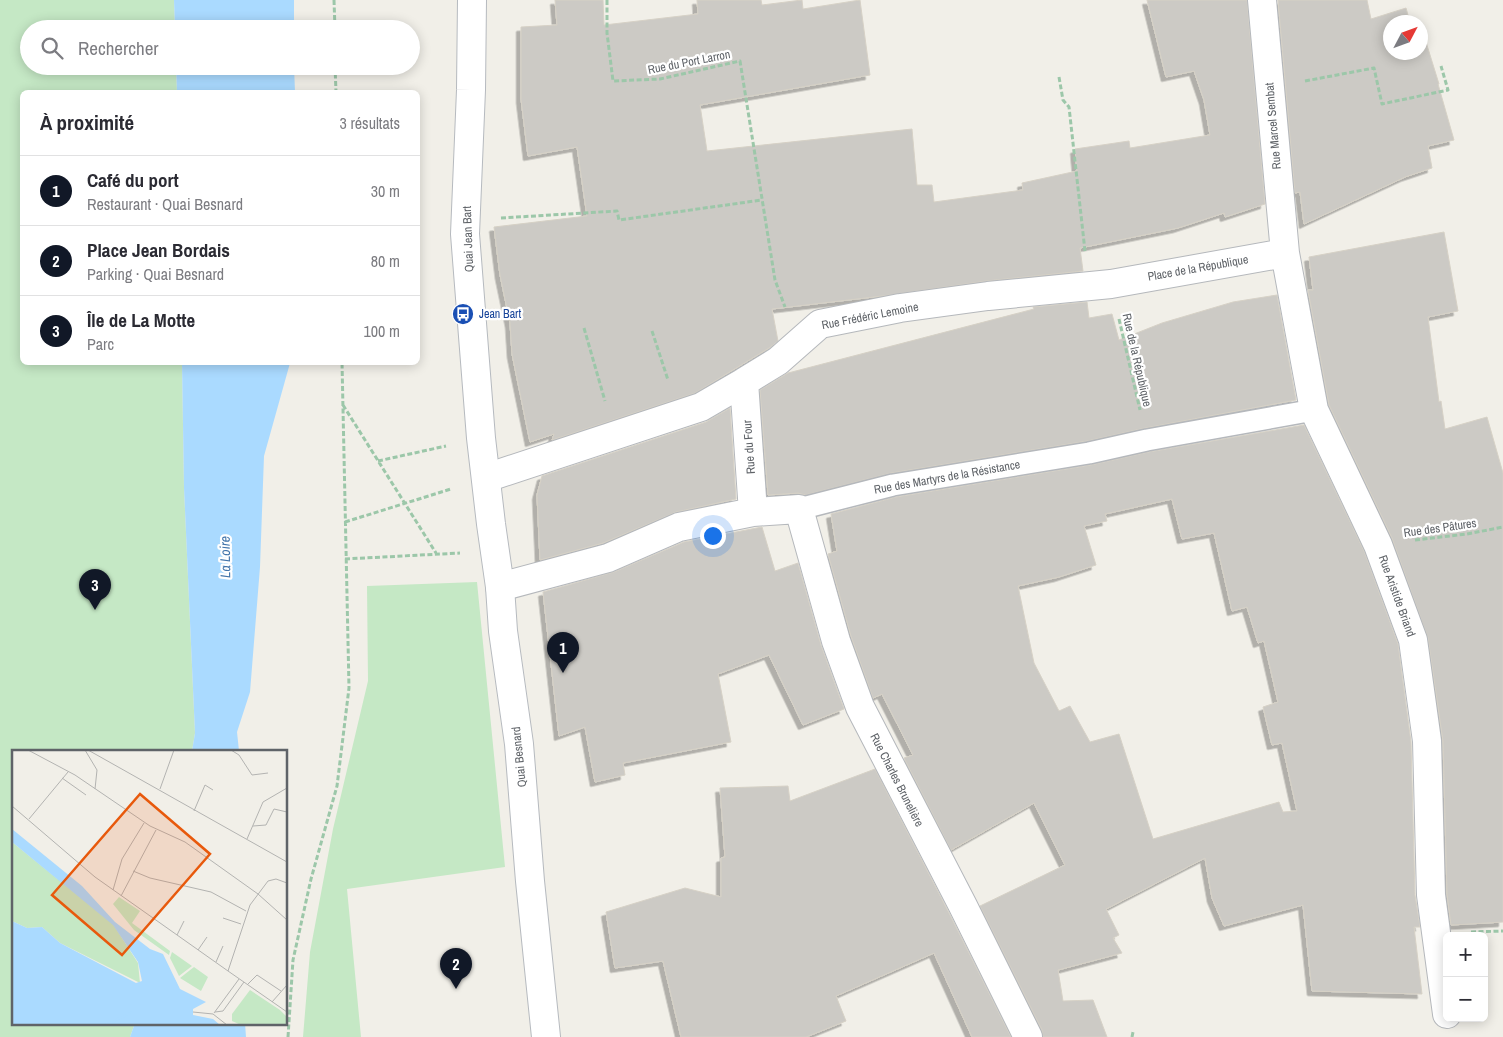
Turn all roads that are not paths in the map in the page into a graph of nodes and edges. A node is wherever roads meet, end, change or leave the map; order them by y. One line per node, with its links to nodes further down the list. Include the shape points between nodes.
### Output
1 (472, 0): 7 (street, Quai Jean Bart, via 465,220)
2 (1262, 0): 3 (street, Rue Marcel Sembat)
3 (1284, 253): 4 (street, Place de la République); 6 (street, Rue Aristide Briand)
4 (1101, 285): 5 (street, Rue Frédéric Lemoine, via 900,308 820,324 778,361)
5 (744, 382): 7 (street, Rue Frédéric Lemoine, via 701,406); 9 (street, Rue du Four)
6 (1314, 410): 8 (lane, Rue des Martyrs de la Résistance, via 1089,453 893,485); 11 (street, Rue Aristide Briand, via 1378,545 1413,640 1427,741 1431,895)
7 (486, 478): 10 (street, Quai Besnard)
8 (799, 509): 9 (street, Rue des Martyrs de la Résistance); 14 (street, Rue Charles Brunelière, via 836,641 860,706)
9 (753, 512): 10 (street, Rue des Martyrs de la Résistance, via 679,527 608,558)
10 (500, 587): 13 (street, Quai Besnard, via 519,744)
11 (1443, 984)
12 (1447, 1022): 15 (street)
13 (546, 1037)
14 (1028, 1037)
15 (1449, 1037)

